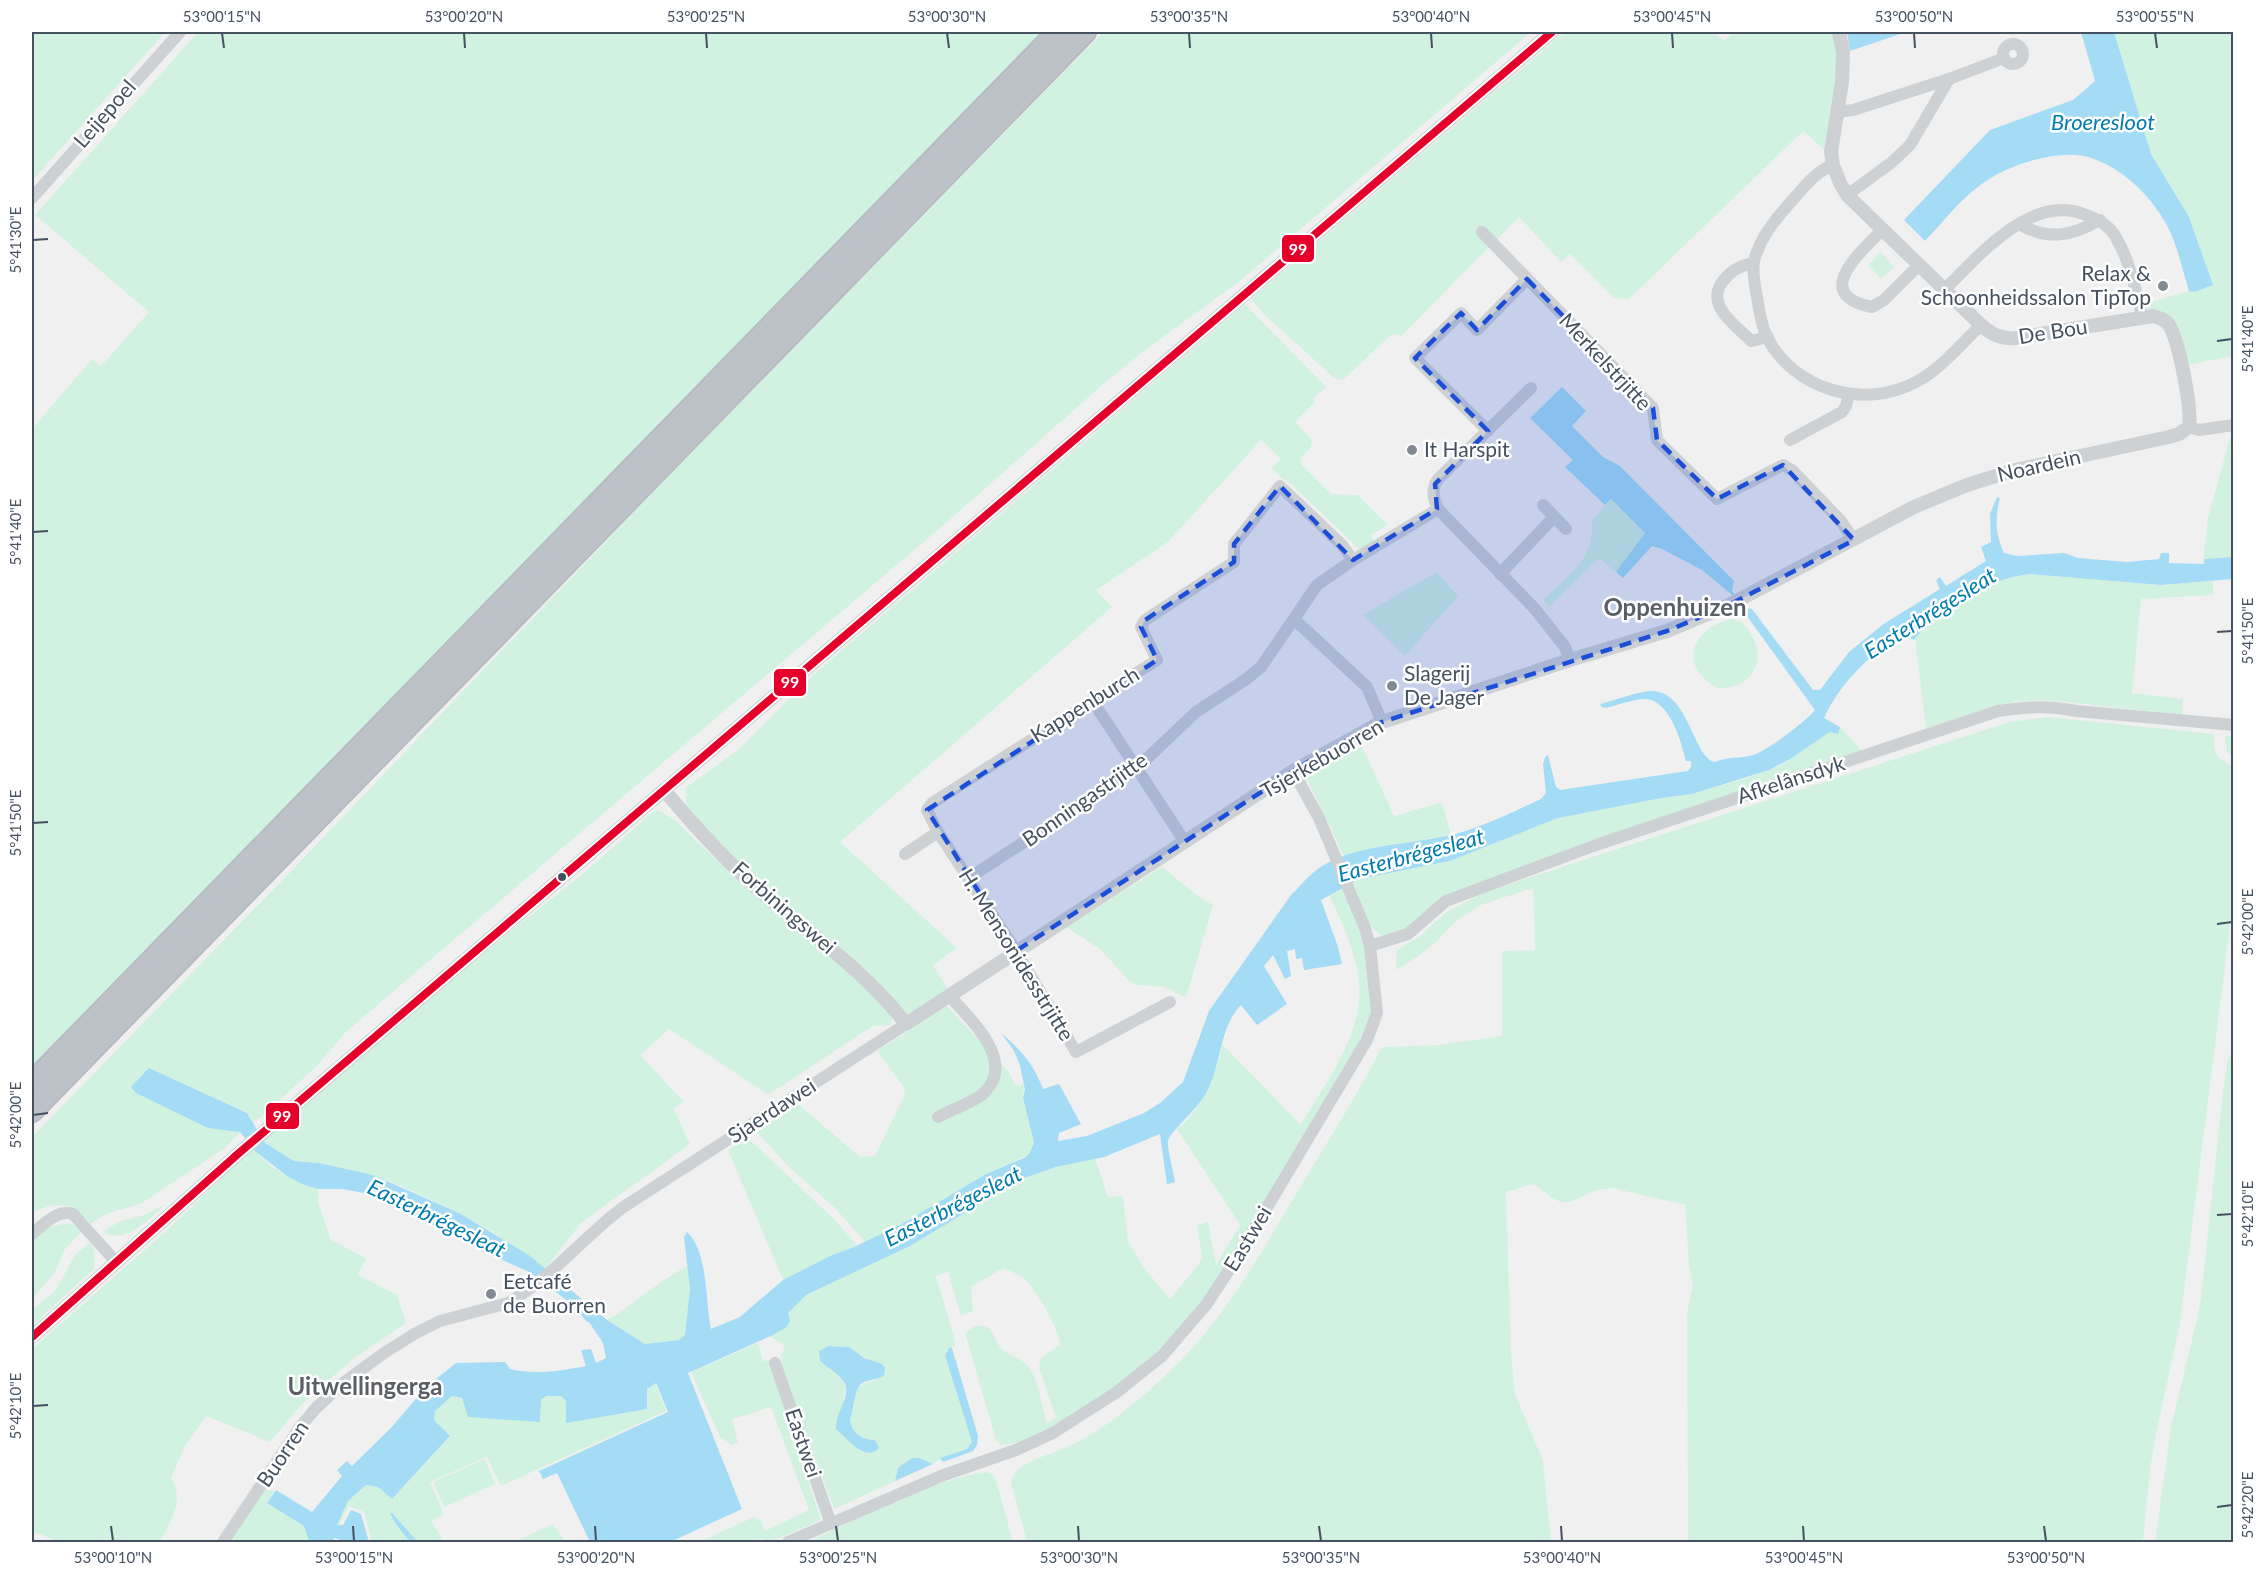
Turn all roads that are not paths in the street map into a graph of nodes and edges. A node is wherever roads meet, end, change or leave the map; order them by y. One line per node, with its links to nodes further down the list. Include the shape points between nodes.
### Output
1 (180, 32): 11 (street, Leijepoel)
2 (1058, 32): 53 (highway)
3 (1085, 32): 54 (highway)
4 (1552, 32): 43 (street)
5 (1839, 32): 8 (street, De Bou, via 1843,53)
6 (2004, 58): 7 (street)
7 (1949, 79): 8 (street); 10 (street, via 1910,145)
8 (1838, 112): 9 (street, De Bou)
9 (1833, 165): 10 (street, De Bou); 16 (street, via 1815,175 1771,225)
10 (1847, 195): 14 (street, De Bou)
11 (32, 198)
12 (2100, 220): 13 (street, via 2075,210 2058,209 2038,213); 13 (street, via 2079,232 2046,235); 20 (street, via 2119,244)
13 (2019, 224): 19 (street, via 1991,244)
14 (1882, 230): 17 (street, De Bou); 17 (street, via 1848,265 1842,280 1844,294 1854,304 1872,307)
15 (1482, 232): 18 (street, Merkelstrjitte)
16 (1754, 263): 22 (street, via 1760,316); 22 (street, via 1729,273 1717,288 1715,299 1751,341)
17 (1918, 266): 19 (street, De Bou)
18 (1527, 279): 27 (street, via 1477,330 1461,313 1415,358); 33 (street, Merkelstrjitte, via 1653,408 1657,440 1717,499 1783,465 1840,520)
19 (1945, 289): 21 (street, De Bou)
20 (2144, 318): 21 (street, De Bou, via 2016,338 1989,333); 26 (street, via 2164,319 2169,326 2189,401)
21 (1981, 325): 24 (street, via 1917,382 1873,394)
22 (1768, 337): 24 (street, via 1782,359 1801,376)
23 (1531, 388): 27 (street)
24 (1849, 394): 28 (street, via 1842,412)
25 (2234, 425): 26 (street, Noardein, via 2199,430)
26 (2189, 427): 33 (street, Noardein, via 2169,437 1989,477 1934,498)
27 (1488, 431): 30 (street, via 1435,484 1433,496)
28 (1790, 440)
29 (1543, 505): 31 (street)
30 (1438, 508): 34 (street, Bonningastrjitte); 35 (street)
31 (1554, 517): 32 (street); 35 (street)
32 (1566, 529)
33 (1854, 540): 37 (street, Tsjerkebuorren, via 1729,605 1667,631)
34 (1353, 560): 36 (street, Bonningastrjitte, via 1317,585); 38 (street, Kappenburch, via 1281,486 1234,544 1234,562 1145,620 1141,627 1157,660)
35 (1500, 574): 37 (street, via 1535,609 1565,646)
36 (1294, 619): 39 (street, via 1367,687); 41 (street, Bonningastrjitte, via 1261,667 1196,712)
37 (1570, 660): 39 (street, Tsjerkebuorren)
38 (1092, 700): 41 (street); 44 (street, Kappenburch, via 932,803 927,810)
39 (1382, 723): 42 (street, Tsjerkebuorren)
40 (2234, 725): 48 (street, Afkelânsdyk, via 2053,706 1998,711 1446,901 1408,934)
41 (1137, 768): 45 (street); 47 (street, Bonningastrjitte)
42 (1293, 771): 45 (street, Tsjerkebuorren); 48 (street, Eastwei, via 1320,818)
43 (664, 790): 52 (street, Forbiningswei, via 703,837 766,896 872,984); 58 (street, via 239,1153)
44 (938, 832): 46 (street); 47 (street, H. Mensonidesstrjitte)
45 (1185, 842): 49 (street, Tsjerkebuorren)
46 (905, 854)
47 (969, 878): 49 (street, H. Mensonidesstrjitte)
48 (1370, 946): 61 (street, Eastwei, via 1377,1013 1367,1040 1235,1261 1206,1305 1162,1356 1117,1392 1053,1433)
49 (1016, 951): 50 (street, Sjaerdawei); 51 (street, H. Mensonidesstrjitte, via 1076,1052)
50 (949, 995): 52 (street, Sjaerdawei); 55 (street, via 993,1050 996,1063 992,1082 983,1094)
51 (1170, 1002)
52 (906, 1024): 56 (street, Sjaerdawei)
53 (32, 1083)
54 (32, 1111)
55 (939, 1117)
56 (595, 1229): 62 (street, Buorren, via 554,1268 508,1303 440,1321 343,1383 300,1426)
57 (32, 1234): 58 (street, via 57,1215 73,1214)
58 (117, 1263): 59 (street)
59 (32, 1337)
60 (775, 1363): 61 (street, Eastwei)
61 (831, 1524): 63 (street, Eastwei)
62 (223, 1542)
63 (788, 1542)

